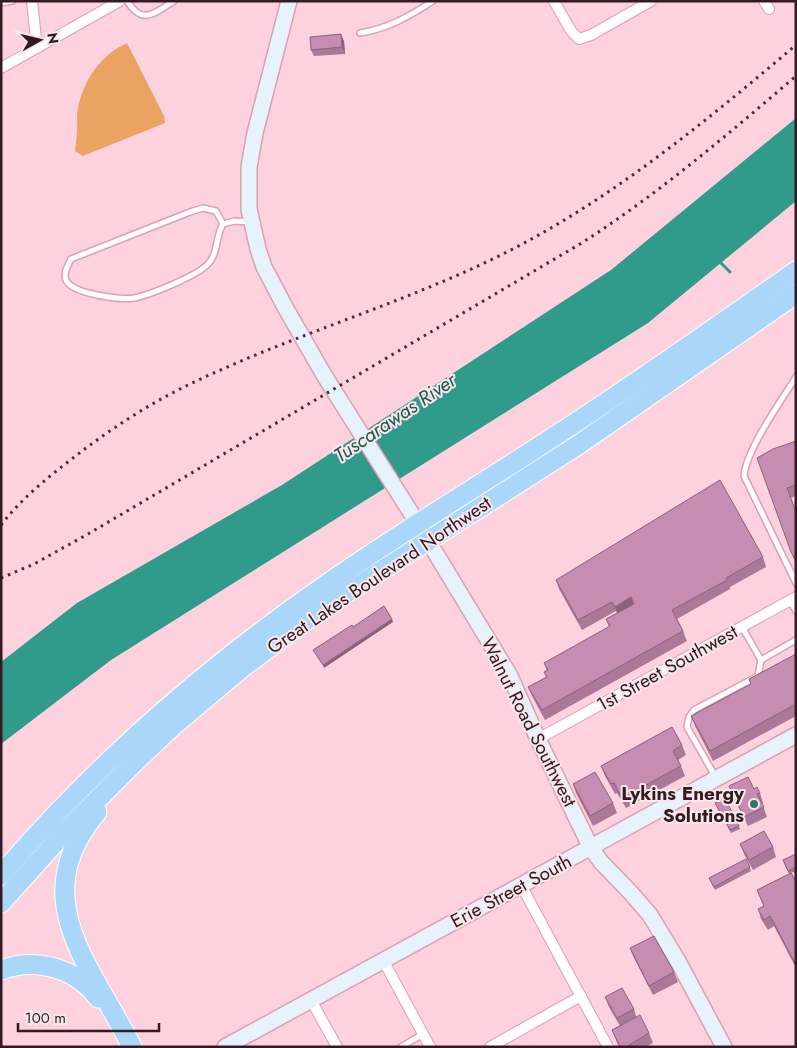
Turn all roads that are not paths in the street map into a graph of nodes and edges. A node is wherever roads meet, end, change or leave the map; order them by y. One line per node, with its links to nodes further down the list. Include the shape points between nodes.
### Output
1 (12, 1): 10 (lane)
2 (32, 1): 13 (street)
3 (120, 1): 13 (street)
4 (127, 1): 11 (lane, via 142,16 152,14)
5 (174, 1): 11 (lane)
6 (289, 1): 15 (main road, Walnut Road Southwest, via 251,154 248,181)
7 (432, 1): 12 (lane, via 408,17)
8 (554, 1): 9 (street, via 579,39)
9 (650, 1)
10 (1, 3)
11 (166, 3)
12 (360, 33)
13 (37, 48): 14 (street)
14 (1, 68)
15 (250, 222): 16 (lane); 20 (main road, Walnut Road Southwest, via 264,267 285,308)
16 (223, 224): 16 (lane, via 218,230 215,251 208,265 150,293 134,298 102,295 72,288 66,280 65,270 71,259 190,212 202,208 216,211)
17 (796, 271): 20 (highway, Great Lakes Boulevard Northwest, via 599,407)
18 (796, 294): 21 (highway, Great Lakes Boulevard Northwest, via 602,429)
19 (796, 377): 22 (lane, via 752,450 744,476)
20 (418, 524): 21 (main road, Walnut Road Southwest); 33 (highway, Great Lakes Boulevard Northwest, via 283,615 192,686 93,776)
21 (428, 541): 29 (main road, Walnut Road Southwest, via 510,676); 30 (highway, Great Lakes Boulevard Northwest, via 283,637 205,698)
22 (796, 583)
23 (793, 599): 24 (lane); 25 (street, 1st Street Southwest)
24 (796, 611)
25 (742, 627): 27 (lane); 29 (street, 1st Street Southwest)
26 (796, 640): 27 (lane)
27 (761, 660): 31 (lane, via 758,676 694,710 689,717 687,727)
28 (796, 735): 31 (main road, Erie Street South)
29 (538, 739): 32 (main road, Walnut Road Southwest)
30 (158, 740): 35 (highway, Great Lakes Boulevard Northwest, via 62,835); 42 (highway, via 84,830 71,855 64,882 65,910 73,937)
31 (716, 778): 32 (main road, Erie Street South)
32 (591, 848): 34 (main road, Erie Street South); 49 (main road, Walnut Road Southwest, via 650,915)
33 (1, 875)
34 (521, 885): 36 (main road, Erie Street South); 38 (street)
35 (1, 903)
36 (383, 960): 39 (main road, Erie Street South); 40 (street)
37 (1, 970): 41 (highway, via 34,964 54,968 80,980 104,1005)
38 (581, 996): 47 (street); 48 (street)
39 (311, 1000): 43 (main road, Erie Street South); 44 (street)
40 (423, 1034): 45 (lane); 46 (street)
41 (127, 1047)
42 (132, 1047)
43 (225, 1047)
44 (337, 1047)
45 (401, 1047)
46 (430, 1047)
47 (490, 1047)
48 (608, 1047)
49 (724, 1047)

